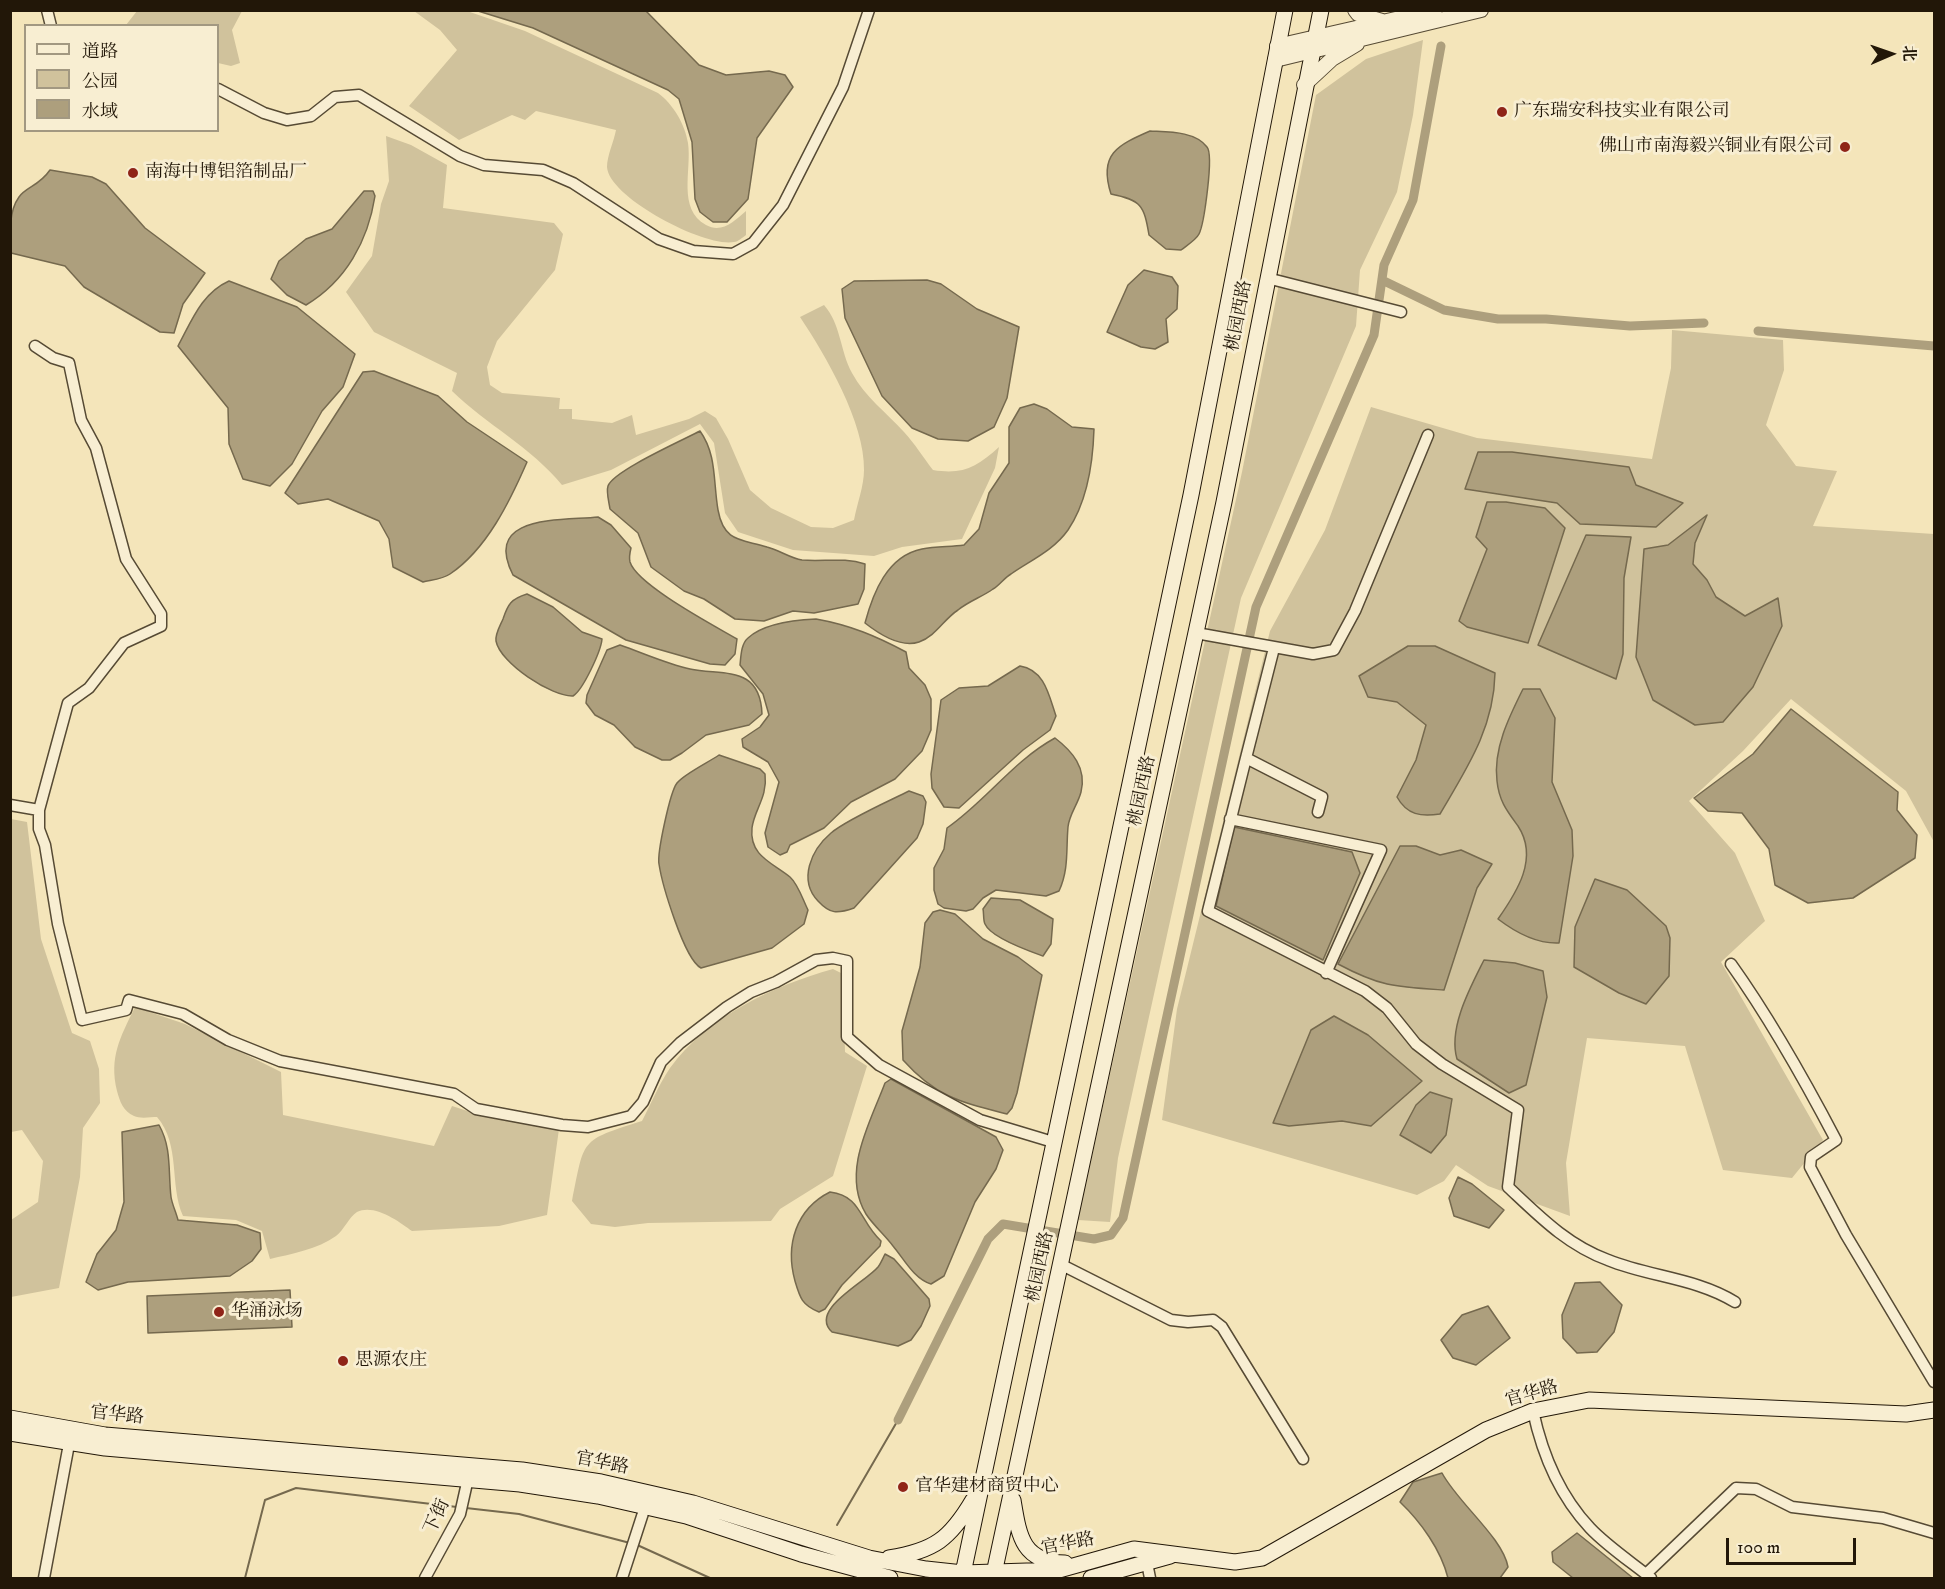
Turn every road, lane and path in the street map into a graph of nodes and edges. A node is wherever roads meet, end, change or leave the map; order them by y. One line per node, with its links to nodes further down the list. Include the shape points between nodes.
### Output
1 (869, 10): 12 (street, via 843,87 783,205 753,243 733,254 693,251 659,239 573,183 543,170 484,165 460,156 359,95 335,97 310,116 287,120 264,114)
2 (1285, 10): 10 (main road, 桃园西路)
3 (1321, 10): 9 (main road, 桃园西路)
4 (1355, 10): 7 (street)
5 (1435, 10): 7 (street)
6 (1482, 10): 8 (street)
7 (1384, 22): 9 (street)
8 (1368, 37): 9 (street); 11 (street, via 1332,59)
9 (1313, 44): 10 (street); 11 (main road, 桃园西路)
10 (1276, 53): 26 (main road, 桃园西路, via 1191,495)
11 (1304, 85): 13 (main road, 桃园西路)
12 (219, 90)
13 (1267, 278): 14 (street); 17 (main road, 桃园西路)
14 (1401, 312)
15 (35, 346): 21 (street, via 69,363 81,420 96,448 126,559 161,614 161,626 124,643 89,688 68,703)
16 (1428, 435): 18 (street, via 1355,611 1334,650 1313,654)
17 (1197, 633): 18 (street); 27 (main road, 桃园西路)
18 (1274, 648): 19 (street)
19 (1246, 758): 22 (street, via 1322,797); 23 (street)
20 (10, 805): 21 (street)
21 (39, 810): 26 (street, via 39,829 81,1020 126,1010 129,1000 183,1014 228,1040 280,1061 454,1094 476,1109 588,1127 632,1116 643,1102 661,1062 727,1007 816,960 833,958 848,961 847,1037 879,1065 980,1120)
22 (1318, 812)
23 (1230, 819): 25 (street, via 1208,911); 25 (street, via 1381,850)
24 (1731, 964): 29 (street, via 1765,1014 1836,1140 1811,1157 1810,1167 1846,1235)
25 (1326, 973): 28 (street, via 1365,991 1387,1008 1416,1044 1518,1110 1508,1187 1561,1237 1608,1260 1713,1289)
26 (1053, 1142): 37 (main road, 桃园西路)
27 (1063, 1259): 35 (street, via 1171,1320 1213,1320 1222,1327); 38 (main road, 桃园西路)
28 (1735, 1302)
29 (1935, 1382)
30 (1935, 1410): 31 (main road, 官华路, via 1906,1414 1589,1400)
31 (1533, 1411): 41 (main road, 官华路, via 1486,1430 1262,1558 1235,1562); 47 (street, via 1539,1441 1567,1498 1590,1528)
32 (10, 1418): 36 (main road, 官华路, via 105,1435)
33 (10, 1433): 34 (main road, 官华路)
34 (69, 1444): 36 (main road, 官华路); 49 (street)
35 (1303, 1460)
36 (470, 1473): 39 (main road, 官华路); 42 (main road, 官华路, via 522,1470 601,1482 693,1503); 50 (street, 下街, via 460,1514)
37 (980, 1487): 42 (main road, via 958,1525 944,1539 920,1554); 45 (main road, 桃园西路)
38 (1012, 1493): 43 (main road, via 1022,1541 1038,1559); 46 (main road, 桃园西路)
39 (645, 1507): 48 (main road, 官华路, via 705,1522); 51 (street)
40 (1935, 1533): 47 (street, via 1883,1518 1791,1507 1756,1489 1736,1488)
41 (1176, 1555): 43 (main road, 官华路, via 1134,1549); 44 (main road, 官华路)
42 (879, 1560): 45 (main road, 官华路)
43 (1086, 1563): 46 (main road, 官华路, via 1059,1570)
44 (1149, 1571): 53 (main road, 官华路)
45 (962, 1576): 46 (main road, 官华路)
46 (993, 1576)
47 (1649, 1576)
48 (875, 1577): 52 (main road, 官华路)
49 (44, 1578)
50 (426, 1578)
51 (622, 1578)
52 (890, 1578)
53 (1091, 1578)

